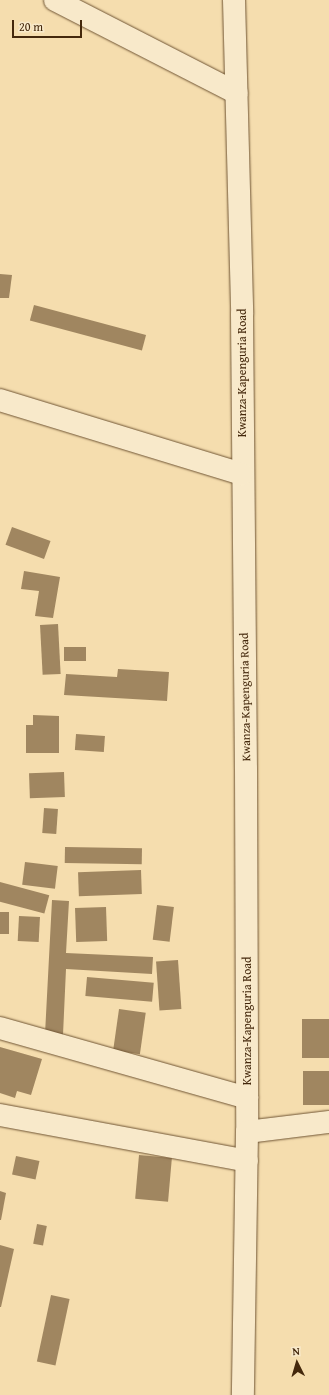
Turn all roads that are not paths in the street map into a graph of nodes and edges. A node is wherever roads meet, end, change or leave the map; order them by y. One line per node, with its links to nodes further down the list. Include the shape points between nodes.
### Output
1 (55, 0): 3 (street)
2 (234, 0): 3 (street, Kwanza-Kapenguria Road)
3 (237, 93): 5 (street, Kwanza-Kapenguria Road, via 242,314)
4 (0, 400): 5 (street)
5 (242, 474): 7 (street, Kwanza-Kapenguria Road)
6 (0, 1028): 7 (street)
7 (247, 1098): 10 (street, Kwanza-Kapenguria Road)
8 (0, 1115): 11 (street)
9 (329, 1122): 10 (street)
10 (247, 1132): 11 (street, Kwanza-Kapenguria Road)
11 (247, 1161): 12 (street, Kwanza-Kapenguria Road)
12 (243, 1395)

